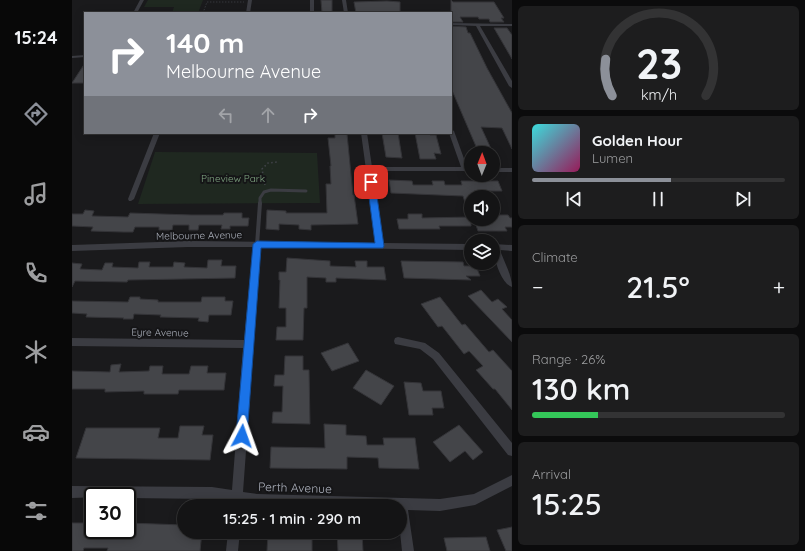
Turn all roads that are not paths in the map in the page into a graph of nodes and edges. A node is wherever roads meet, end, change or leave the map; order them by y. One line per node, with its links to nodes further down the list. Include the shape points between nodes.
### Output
1 (142, 0): 5 (street)
2 (312, 0): 7 (street)
3 (344, 0): 8 (street)
4 (250, 1): 6 (street)
5 (135, 12)
6 (248, 12)
7 (312, 12)
8 (346, 12)
9 (452, 24): 10 (street)
10 (477, 24): 11 (street); 14 (street)
11 (512, 25)
12 (84, 56): 13 (street)
13 (72, 57)
14 (512, 86)
15 (157, 134): 24 (street)
16 (364, 134): 19 (street)
17 (452, 134): 18 (street)
18 (464, 160)
19 (369, 169): 20 (street); 26 (street)
20 (464, 169)
21 (500, 170): 22 (street)
22 (512, 170)
23 (306, 191): 25 (lane, via 264,192 260,198)
24 (131, 199)
25 (257, 244): 26 (street, Melbourne Avenue); 28 (street, Melbourne Avenue); 35 (street)
26 (380, 246): 27 (street, Melbourne Avenue)
27 (464, 247)
28 (72, 248)
29 (500, 248): 30 (street)
30 (512, 248)
31 (500, 263): 32 (street)
32 (512, 284)
33 (398, 340): 36 (street, via 422,346 436,356)
34 (72, 342): 35 (street, Eyre Avenue)
35 (248, 344): 40 (street)
36 (512, 451)
37 (512, 480): 41 (street, Perth Avenue, via 475,499 440,505)
38 (72, 492): 39 (street, Perth Avenue, via 212,493)
39 (231, 499)
40 (237, 499)
41 (407, 505)
42 (233, 539): 44 (street)
43 (406, 539): 45 (street)
44 (232, 551)
45 (408, 551)

